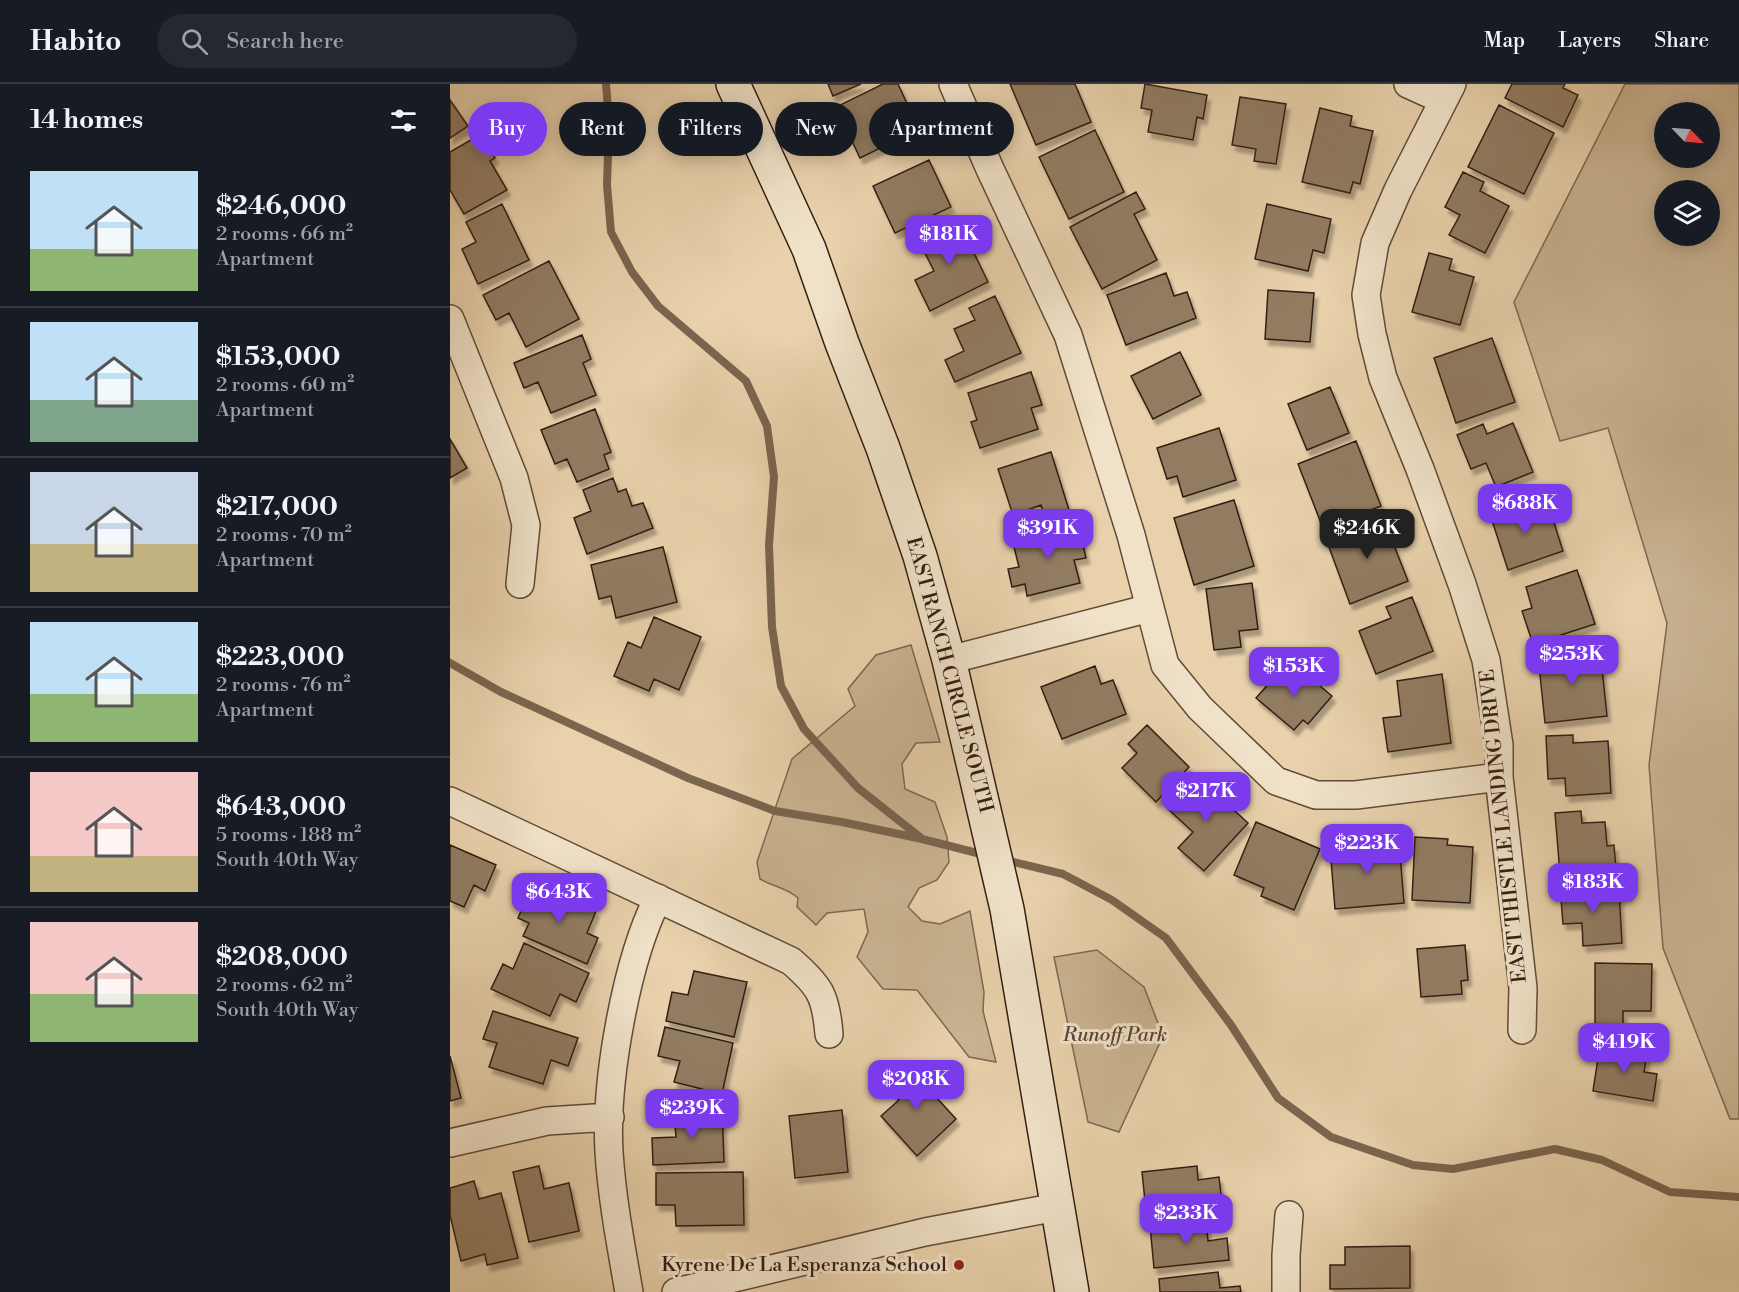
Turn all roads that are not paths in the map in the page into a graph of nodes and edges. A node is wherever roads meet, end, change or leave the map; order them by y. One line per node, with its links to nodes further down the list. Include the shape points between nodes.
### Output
1 (733, 84): 8 (street, EAST RANCH CIRCLE SOUTH, via 808,249 887,459)
2 (953, 84): 7 (street, via 1068,335)
3 (1407, 84): 4 (street)
4 (1447, 92): 9 (street, EAST THISTLE LANDING DRIVE, via 1375,243 1366,295 1383,378 1420,469 1486,660 1499,745)
5 (450, 319): 6 (street, via 514,478 526,525)
6 (520, 584)
7 (1150, 608): 8 (street); 9 (street, via 1165,664 1200,708 1276,781 1316,795 1356,795)
8 (949, 660): 16 (street, EAST RANCH CIRCLE SOUTH, via 1007,909)
9 (1499, 777): 12 (street, EAST THISTLE LANDING DRIVE, via 1523,988)
10 (450, 801): 11 (street)
11 (658, 898): 13 (street, via 791,961 819,988 827,1009); 14 (street, via 627,993 616,1045)
12 (1522, 1030)
13 (829, 1034)
14 (610, 1117): 15 (street, via 548,1121); 18 (street, via 613,1192)
15 (450, 1143)
16 (1057, 1207): 19 (street, via 925,1232); 20 (street, EAST RANCH CIRCLE SOUTH)
17 (1290, 1215): 21 (street)
18 (629, 1292)
19 (676, 1292)
20 (1072, 1292)
21 (1286, 1292)

